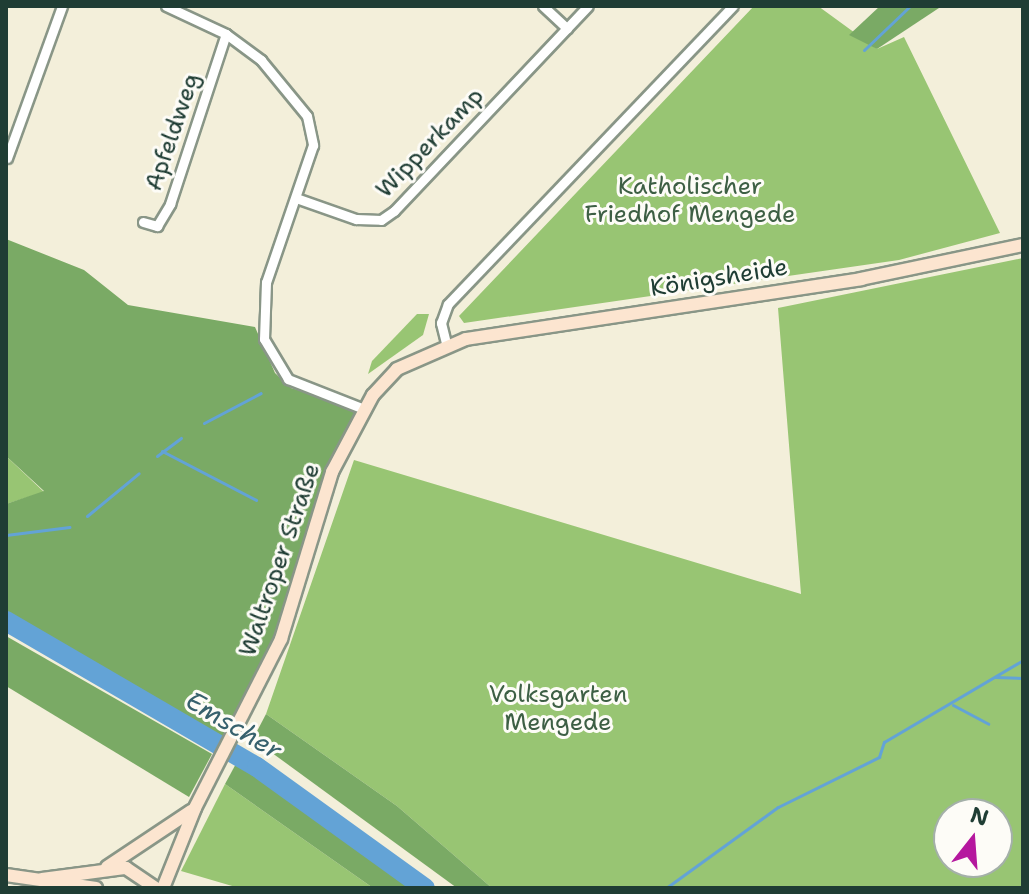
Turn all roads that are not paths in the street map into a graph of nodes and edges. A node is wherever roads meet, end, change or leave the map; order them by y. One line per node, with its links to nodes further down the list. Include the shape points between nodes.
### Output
1 (62, 6): 8 (street)
2 (166, 6): 7 (street)
3 (543, 6): 6 (street)
4 (588, 6): 6 (street, Wipperkamp)
5 (733, 6): 12 (street, via 448,304 441,323)
6 (567, 28): 9 (street, Wipperkamp, via 381,220 356,219)
7 (226, 34): 9 (street, via 261,60 309,120 313,145); 10 (street, Apfeldweg, via 170,204 157,226)
8 (7, 158)
9 (296, 198): 14 (street, via 266,282 264,339 288,379)
10 (143, 222)
11 (1022, 245): 12 (main road, Königsheide, via 861,279)
12 (446, 343): 13 (main road, Königsheide)
13 (424, 352): 14 (main road, Waltroper Straße, via 397,369)
14 (364, 409): 15 (main road, Waltroper Straße, via 332,472 281,639)
15 (195, 808): 16 (main road); 21 (main road, Waltroper Straße)
16 (105, 869): 18 (main road); 20 (main road, via 137,870)
17 (6, 875): 18 (main road)
18 (42, 879): 19 (main road)
19 (96, 888)
20 (156, 888)
21 (163, 888)

